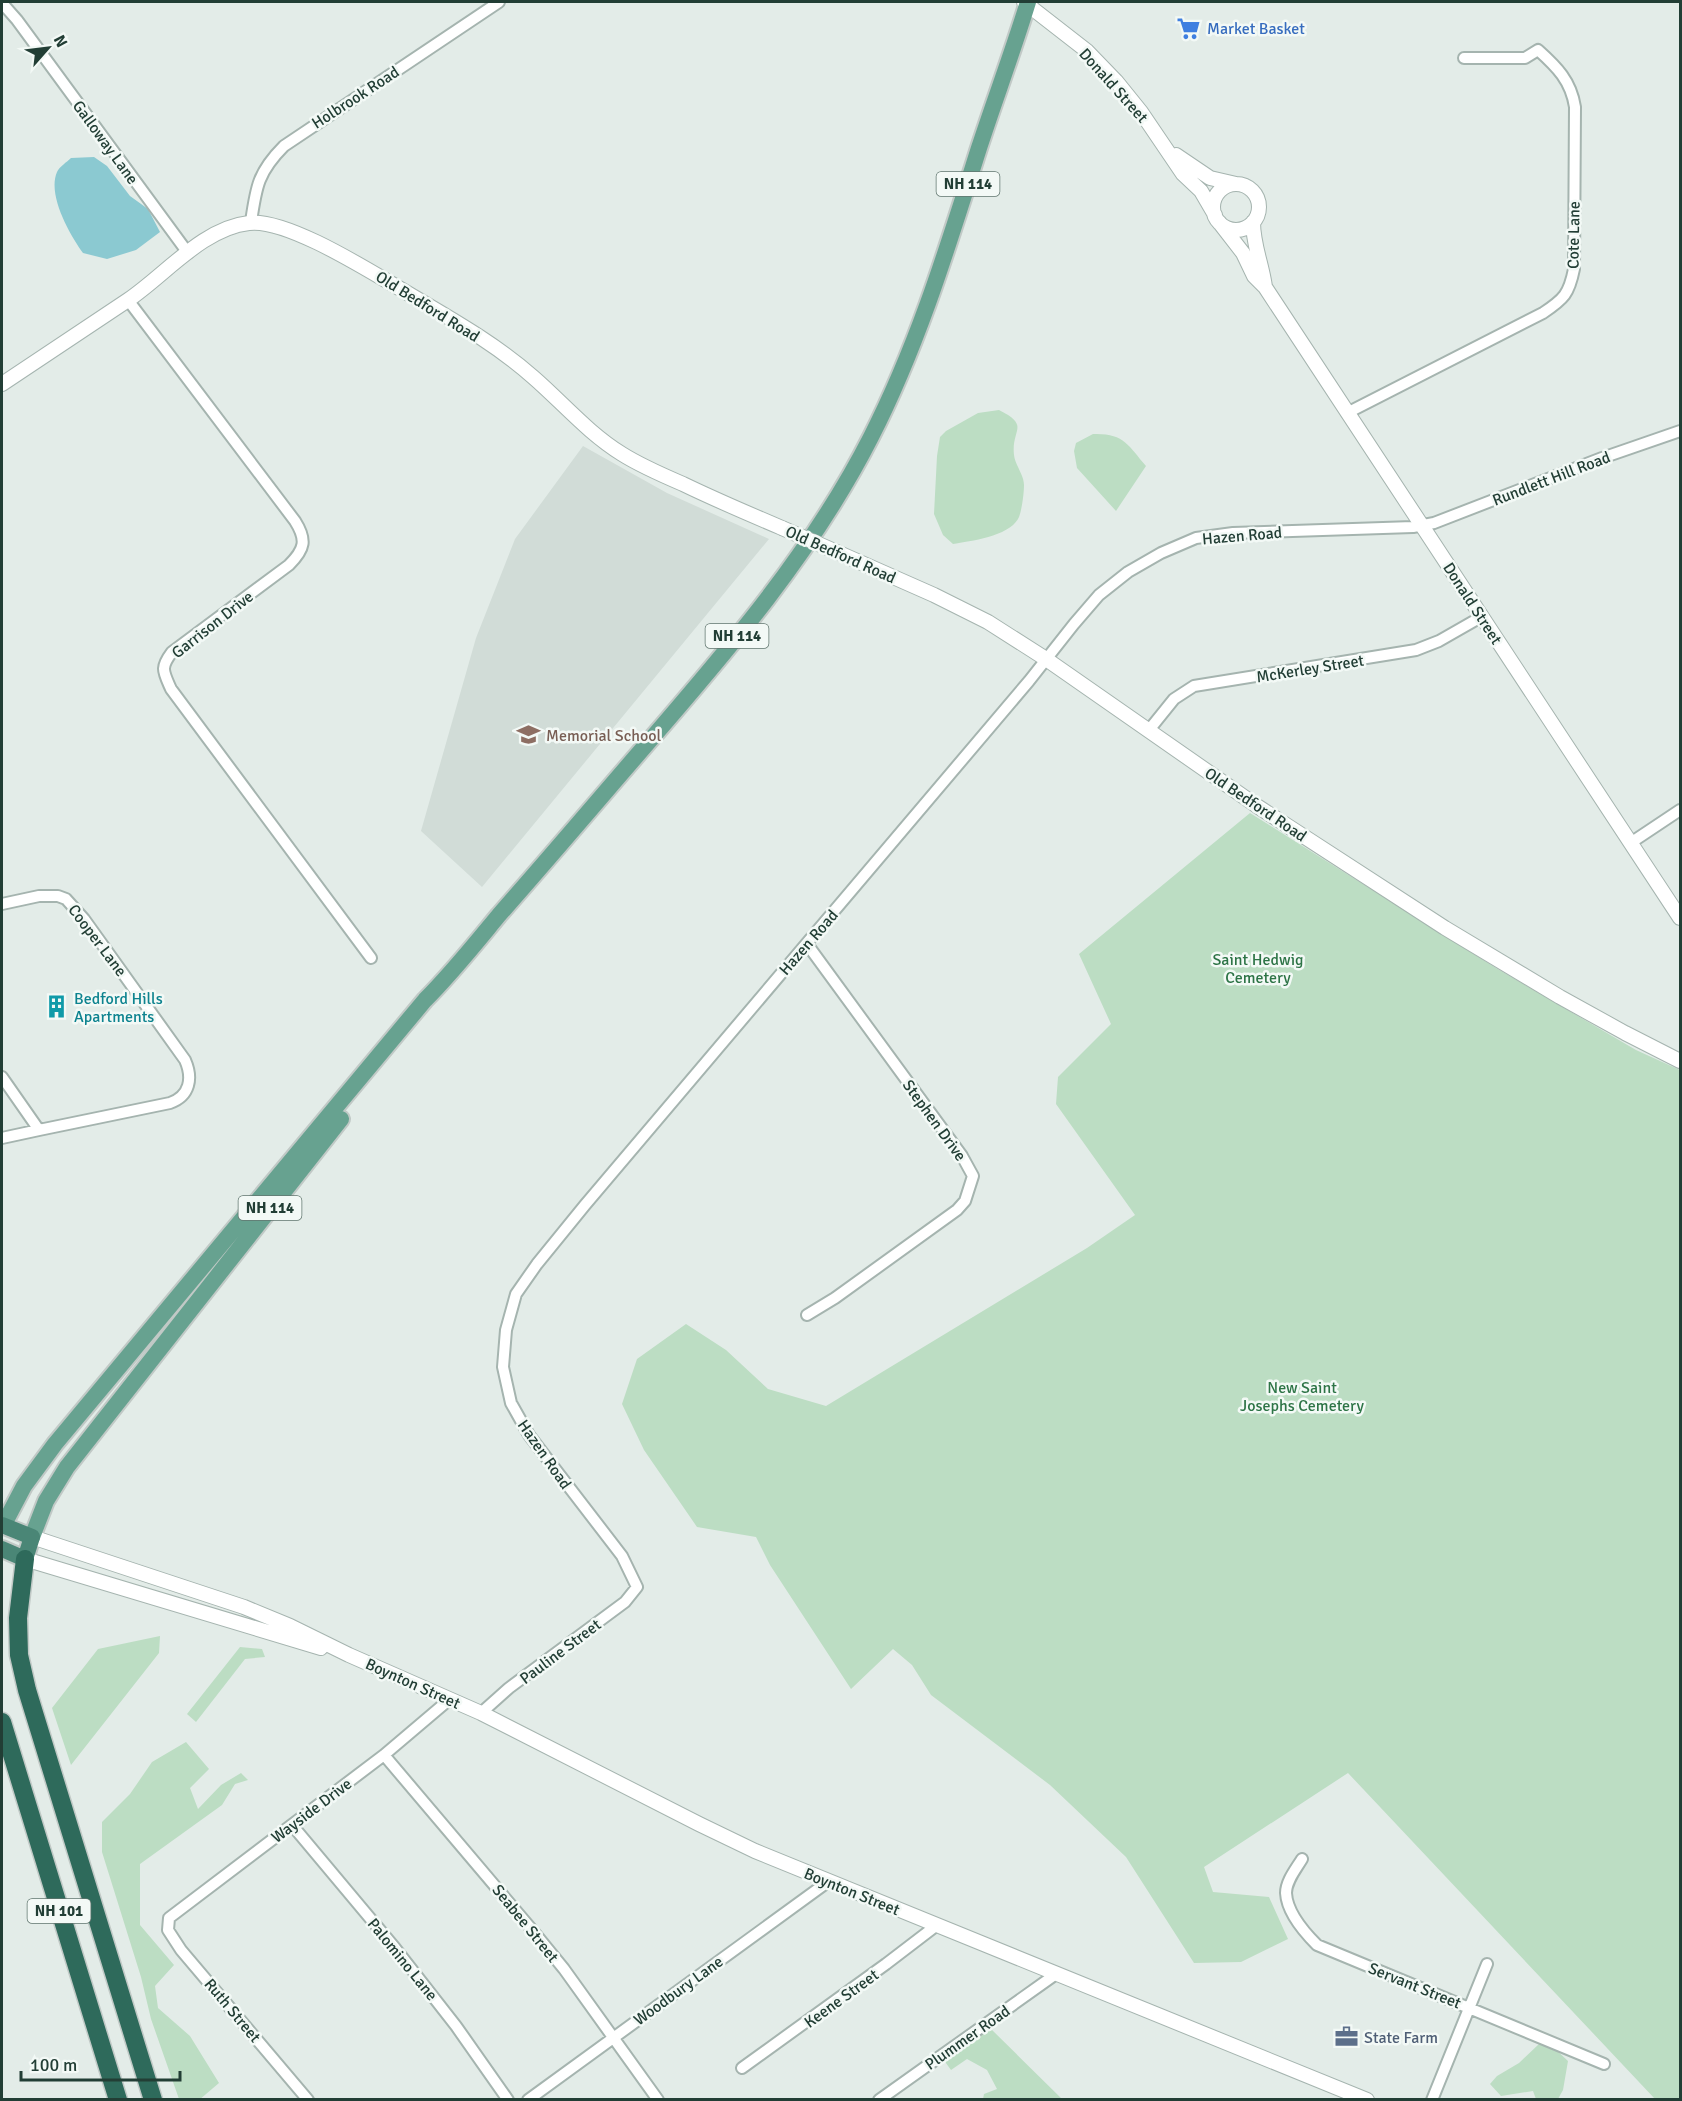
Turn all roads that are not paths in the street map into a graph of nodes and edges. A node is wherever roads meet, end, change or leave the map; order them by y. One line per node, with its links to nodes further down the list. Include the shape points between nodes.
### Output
1 (499, 2): 8 (street, Holbrook Road, via 284,146 260,177)
2 (1027, 2): 5 (street, Donald Street, via 1098,62); 26 (main road, NH 114, via 909,354 872,436 834,504 763,605)
3 (2, 3): 10 (street, Galloway Lane)
4 (1464, 58): 14 (street, Cote Lane, via 1525,58 1538,50 1560,71 1570,89 1575,107 1574,269 1570,288 1543,313)
5 (1167, 149): 6 (street, Donald Street, via 1203,174); 7 (street, Donald Street, via 1183,174 1201,191)
6 (1237, 184): 7 (street, via 1217,194 1213,208); 9 (street, Donald Street, via 1256,195 1259,210)
7 (1217, 219): 9 (street, via 1224,227 1239,230); 11 (street, Donald Street)
8 (251, 222): 10 (street, via 214,234); 18 (street, Old Bedford Road, bridge, via 310,239 375,273 504,354 623,455 964,609)
9 (1253, 222): 11 (street, Donald Street, via 1253,240)
10 (188, 253): 12 (street)
11 (1265, 287): 14 (street, Donald Street)
12 (128, 300): 13 (street); 25 (street, Garrison Drive, via 295,521 304,544 290,565 172,652 163,664 164,673 171,688)
13 (2, 384)
14 (1347, 412): 16 (street, Donald Street)
15 (1680, 431): 16 (street, Rundlett Hill Road)
16 (1422, 525): 17 (street, Donald Street); 18 (street, Hazen Road, via 1196,538 1128,572 1099,595)
17 (1481, 617): 19 (street, McKerley Street, via 1416,650 1194,686 1174,699); 21 (street, Donald Street)
18 (1046, 659): 19 (street, Old Bedford Road); 24 (street, Hazen Road)
19 (1149, 730): 27 (street, Old Bedford Road, via 1266,812 1445,928 1560,997)
20 (1680, 810): 21 (street)
21 (1632, 842): 23 (street, Donald Street)
22 (2, 904): 29 (street, Cooper Lane, via 49,895 66,898 185,1060 190,1076 183,1096 170,1103)
23 (1680, 918)
24 (807, 944): 31 (street, Stephen Drive, via 973,1176 965,1201 957,1210); 36 (street, Hazen Road, via 537,1264 516,1294 506,1330 503,1367 511,1403 535,1443 622,1556)
25 (371, 958)
26 (448, 977): 32 (main road, NH 114, via 55,1444 24,1486); 33 (main road, NH 114, via 427,1009 67,1467 46,1501)
27 (1680, 1061)
28 (2, 1077): 29 (street)
29 (39, 1130): 30 (street, Cooper Lane)
30 (2, 1138)
31 (807, 1315)
32 (2, 1527): 33 (highway)
33 (32, 1537): 35 (highway, NH 101); 37 (street, Boynton Street, via 244,1607)
34 (2, 1549): 35 (highway, Boynton Street)
35 (25, 1559): 37 (street, Boynton Street); 54 (highway, NH 101, via 18,1618 19,1655 27,1690)
36 (637, 1587): 39 (street, Pauline Street, via 625,1602)
37 (349, 1655): 38 (street, Boynton Street)
38 (450, 1699): 39 (street, Boynton Street); 41 (street, Wayside Drive)
39 (481, 1713): 44 (street, Boynton Street, via 699,1824)
40 (2, 1722): 53 (highway, NH 101)
41 (384, 1755): 42 (street, Wayside Drive); 50 (street, Seabee Street, via 533,1931)
42 (292, 1825): 45 (street, Wayside Drive); 56 (street, Palomino Lane, via 450,2017)
43 (1302, 1859): 49 (street, Servant Street, via 1286,1892 1294,1916 1317,1945)
44 (829, 1881): 46 (street, Boynton Street); 50 (street, Woodbury Lane)
45 (169, 1918): 55 (street, Ruth Street, via 168,1930 181,1950)
46 (937, 1925): 48 (street, Boynton Street); 52 (street, Keene Street)
47 (1487, 1964): 49 (street)
48 (1056, 1974): 59 (street, Plummer Road); 60 (street, Boynton Street)
49 (1469, 2007): 51 (street, Servant Street); 61 (street)
50 (613, 2037): 57 (street, Woodbury Lane); 58 (street, Seabee Street)
51 (1604, 2064)
52 (742, 2068)
53 (118, 2100)
54 (153, 2100)
55 (308, 2100)
56 (508, 2100)
57 (528, 2100)
58 (658, 2100)
59 (879, 2100)
60 (1367, 2100)
61 (1432, 2100)

